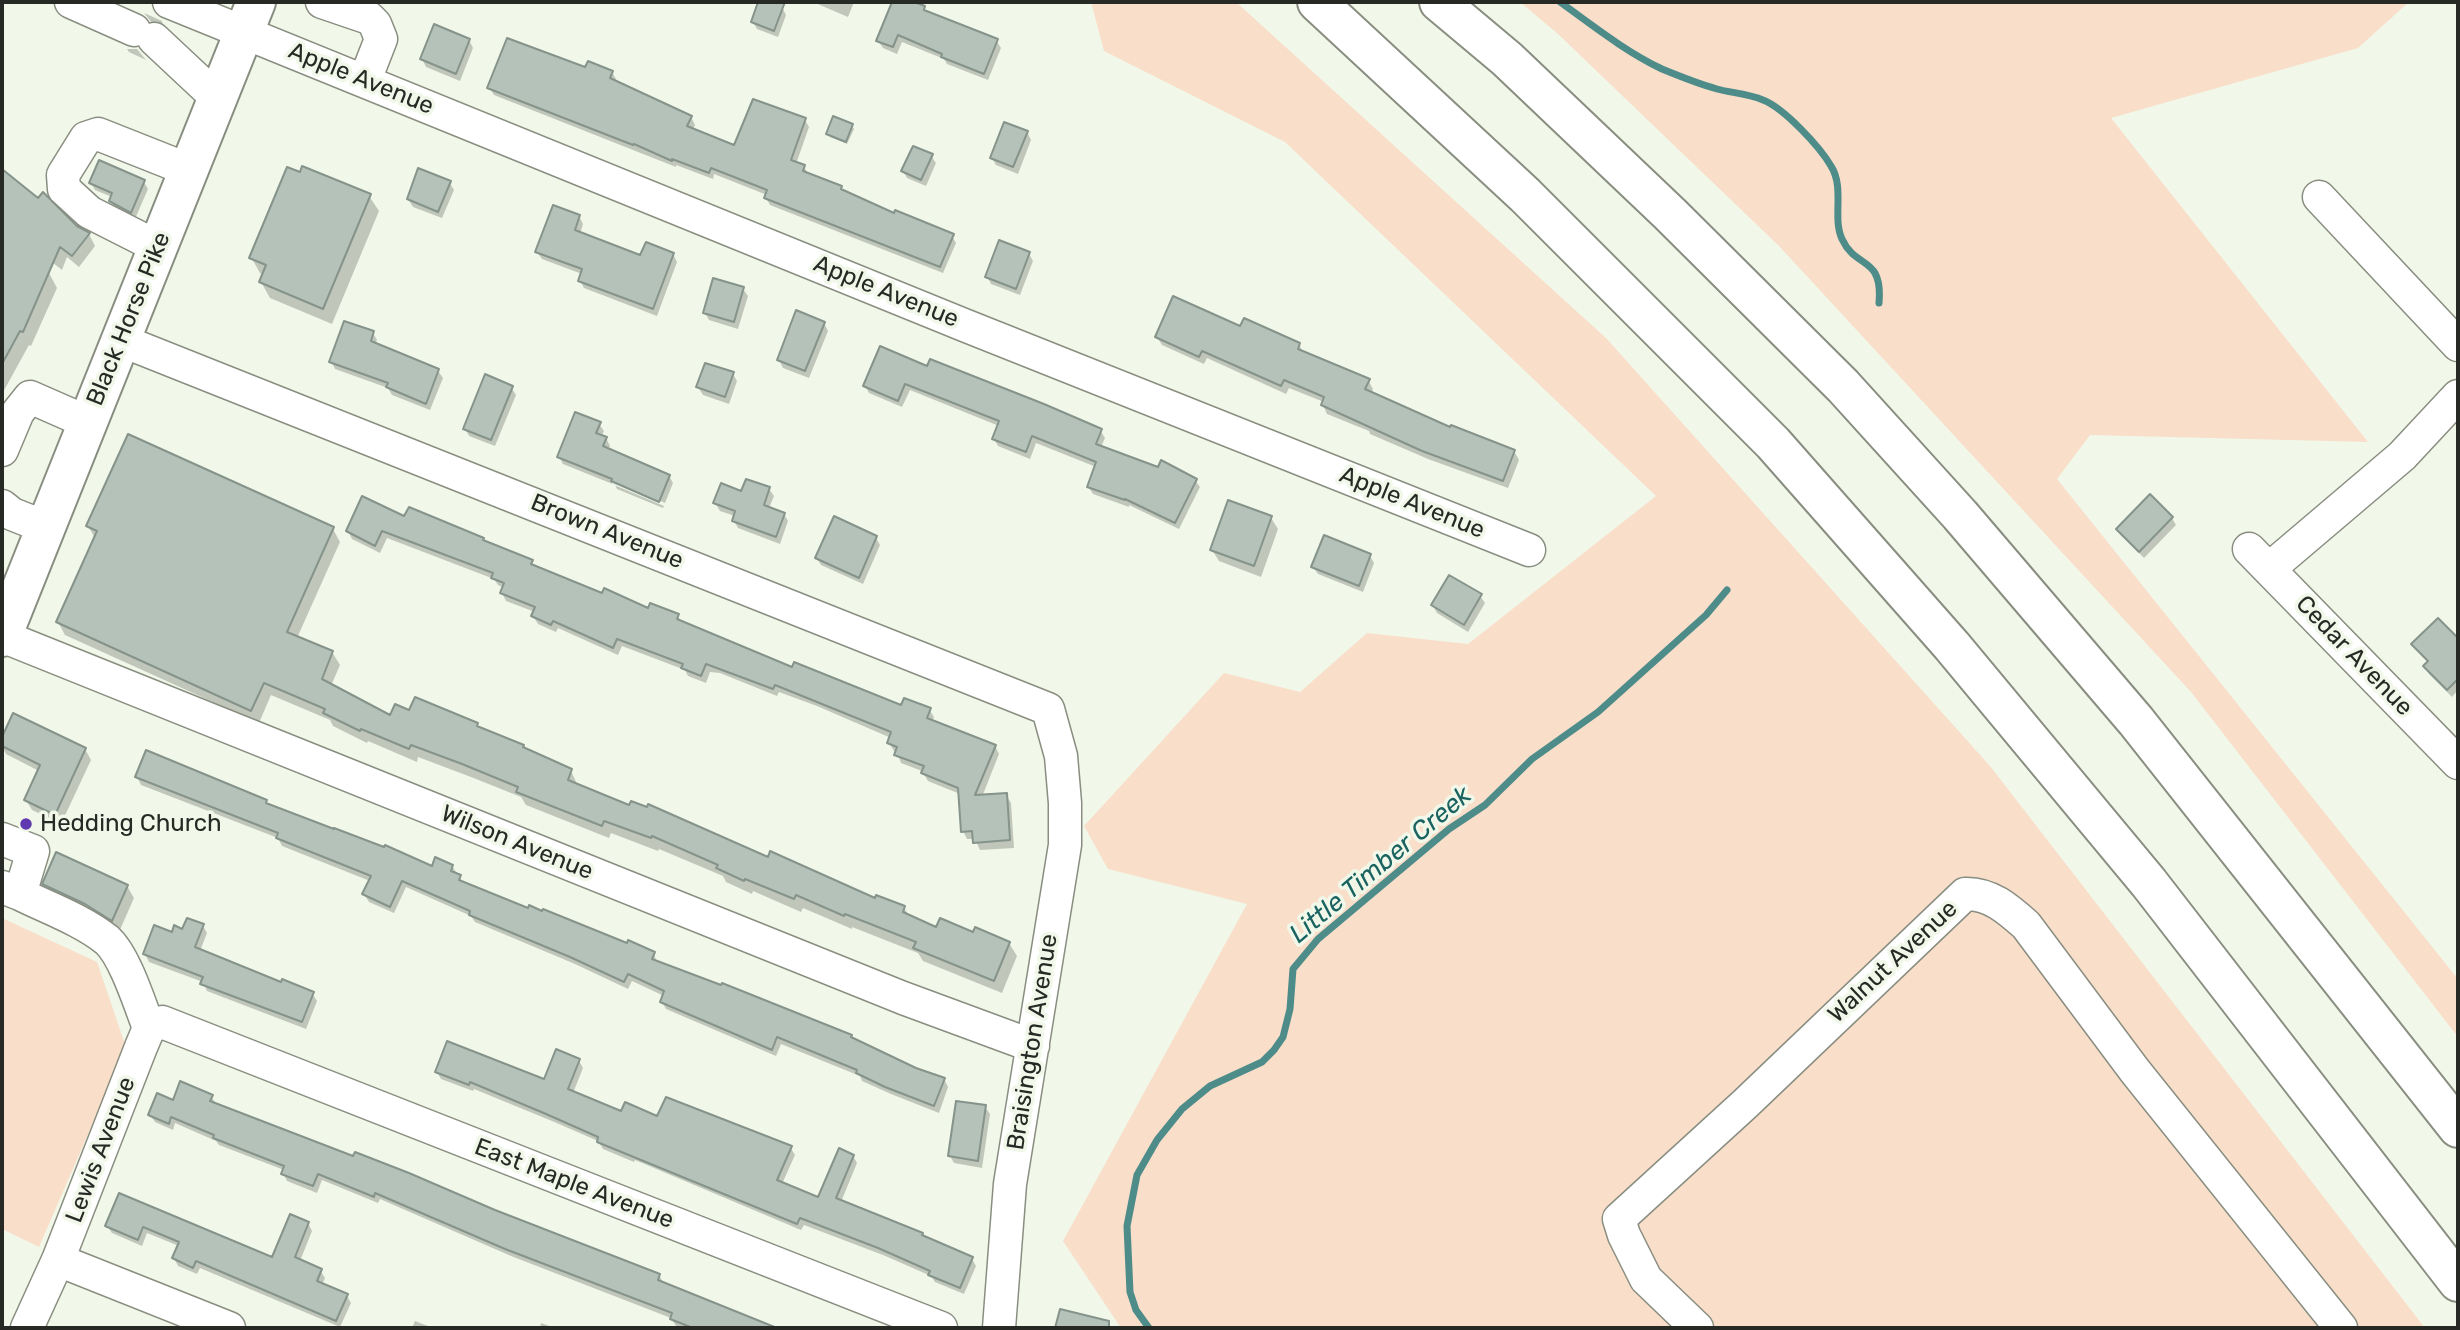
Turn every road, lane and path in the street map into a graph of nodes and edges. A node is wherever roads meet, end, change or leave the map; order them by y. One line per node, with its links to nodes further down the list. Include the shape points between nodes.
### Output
1 (71, 2): 8 (street, via 144,35)
2 (169, 2): 6 (street, Apple Avenue)
3 (322, 2): 7 (street, via 375,24 380,39)
4 (1317, 2): 30 (main road, via 1525,195 1773,443 1952,646 2149,883)
5 (1439, 2): 28 (main road, via 1507,59 1670,214 1843,386 1961,515 2136,722)
6 (250, 17): 7 (street, Apple Avenue); 8 (main road, Black Horse Pike)
7 (365, 80): 19 (street, Apple Avenue)
8 (218, 98): 9 (main road, Black Horse Pike)
9 (189, 170): 11 (main road, Black Horse Pike); 11 (street, via 99,134 86,138 63,175 64,189 89,212)
10 (2319, 197): 13 (street)
11 (158, 247): 12 (main road, Black Horse Pike)
12 (120, 340): 15 (main road, Black Horse Pike); 22 (street, Brown Avenue, via 1048,709)
13 (2458, 345)
14 (2458, 396): 23 (street, Cedar Avenue, via 2402,456 2259,559)
15 (87, 422): 16 (street, via 30,397); 18 (main road, Black Horse Pike)
16 (4, 441)
17 (2, 506): 18 (street)
18 (45, 527): 20 (main road, Black Horse Pike)
19 (1530, 550)
20 (13, 576): 21 (main road, Black Horse Pike)
21 (2, 637): 27 (street, Wilson Avenue)
22 (1061, 755): 27 (street, Braisington Avenue, via 1065,845)
23 (2458, 763)
24 (2, 839): 25 (street, via 33,852)
25 (11, 890): 26 (street, via 109,942 128,973)
26 (149, 1028): 29 (street, Lewis Avenue); 33 (street, East Maple Avenue, via 162,1023 207,1040)
27 (1033, 1046): 34 (street, Braisington Avenue, via 1010,1184)
28 (2458, 1128)
29 (58, 1260): 31 (street, Lewis Avenue); 32 (street)
30 (2458, 1282)
31 (27, 1328)
32 (229, 1328)
33 (941, 1328)
34 (999, 1328)
35 (1697, 1328): 36 (street, Walnut Avenue, via 1646,1279 1619,1219 1965,894 1978,893 2005,906 2026,925 2135,1071)
36 (2341, 1328)

